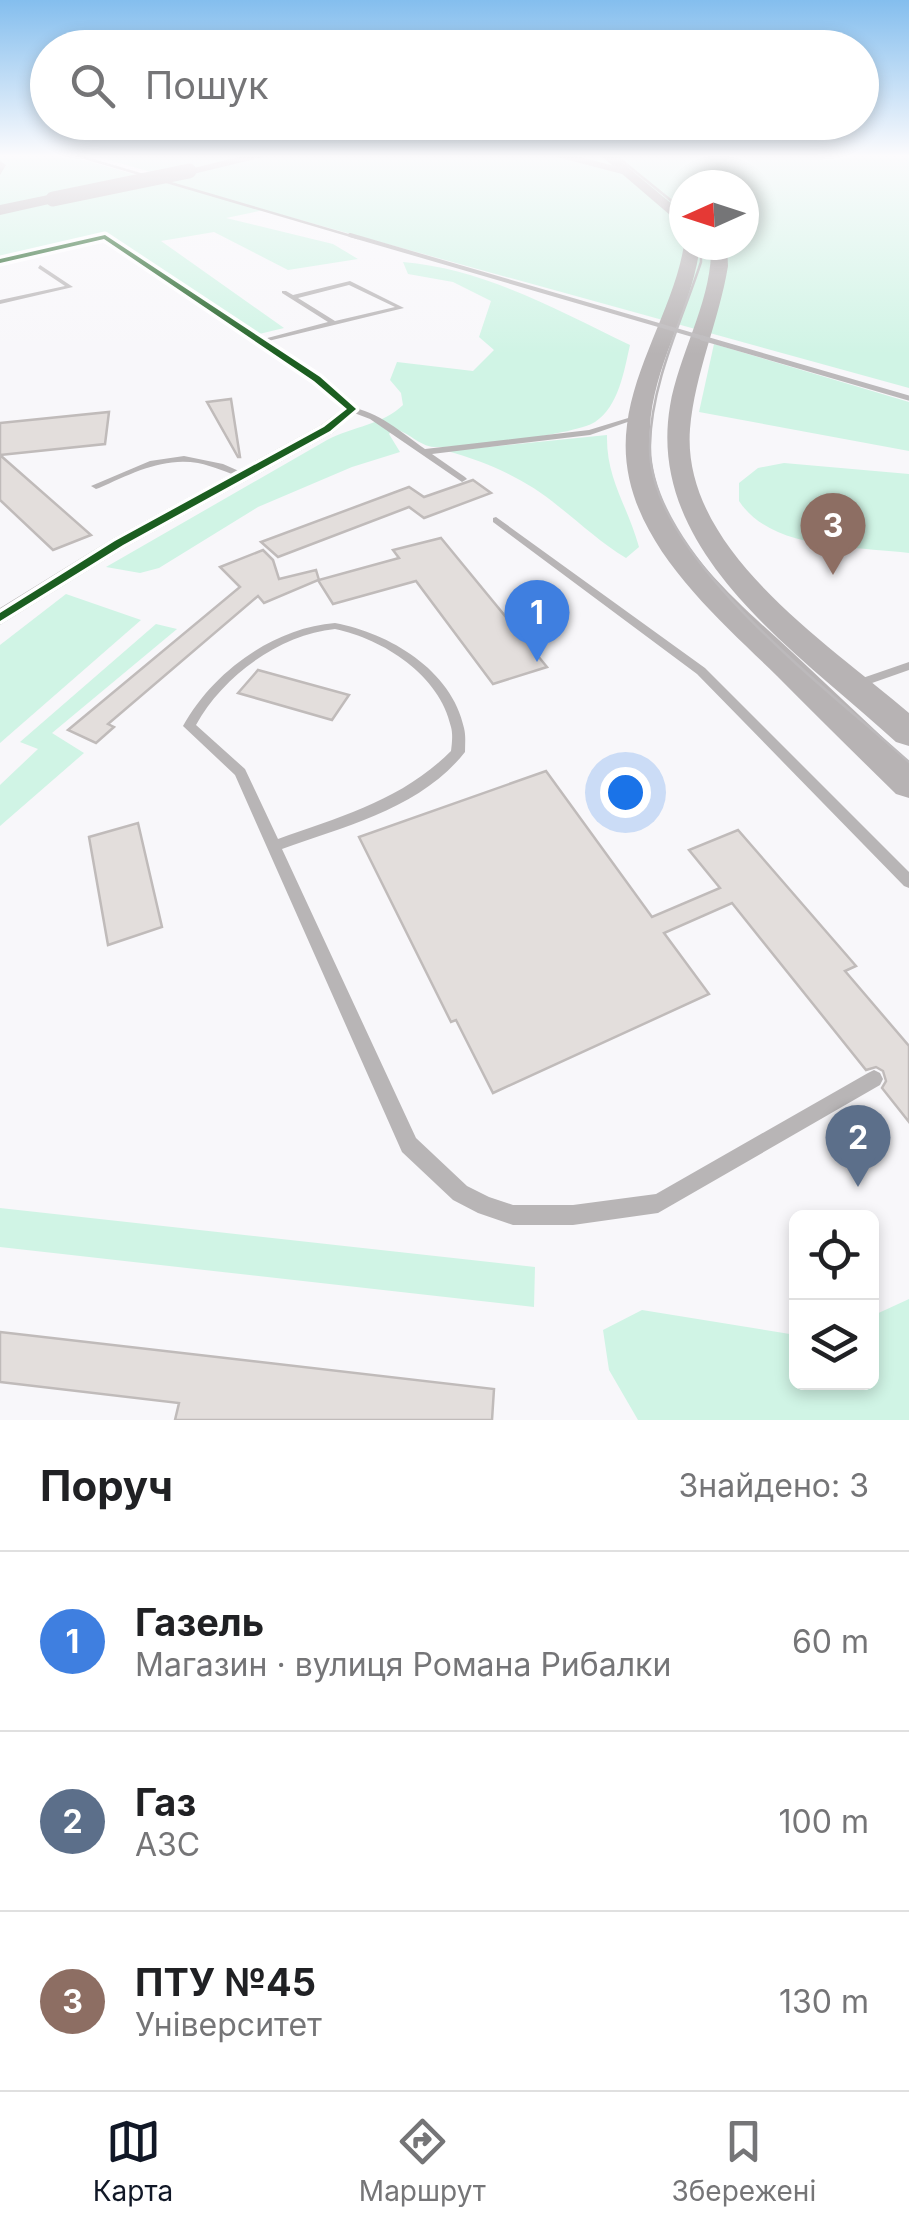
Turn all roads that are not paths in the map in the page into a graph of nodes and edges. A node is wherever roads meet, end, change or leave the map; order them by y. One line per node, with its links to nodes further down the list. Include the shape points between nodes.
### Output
1 (690, 260): 9 (main road)
2 (718, 260): 17 (main road, via 679,406 680,480 704,532 744,586)
3 (0, 261): 7 (street, via 105,237)
4 (40, 266): 5 (lane, via 70,287)
5 (0, 302)
6 (334, 323): 6 (lane, via 288,295 350,283 401,308); 7 (lane)
7 (260, 341): 8 (street)
8 (352, 409): 10 (lane); 11 (street)
9 (638, 417): 10 (lane, via 569,435); 19 (main road, via 638,471 675,551 726,610)
10 (424, 452): 12 (lane)
11 (243, 475): 13 (lane, via 204,458 174,458); 15 (street)
12 (462, 479)
13 (96, 486)
14 (496, 520): 21 (lane, via 701,671)
15 (0, 618)
16 (909, 666): 17 (lane)
17 (853, 686): 18 (main road)
18 (909, 733)
19 (909, 784)
20 (274, 846): 20 (lane, via 240,772 189,726 196,706 295,632 336,626 391,646 452,708 458,752 425,785 402,797); 22 (lane, via 409,1145 460,1193 485,1206 513,1214 573,1215 658,1203)
21 (909, 882)
22 (874, 1079)

